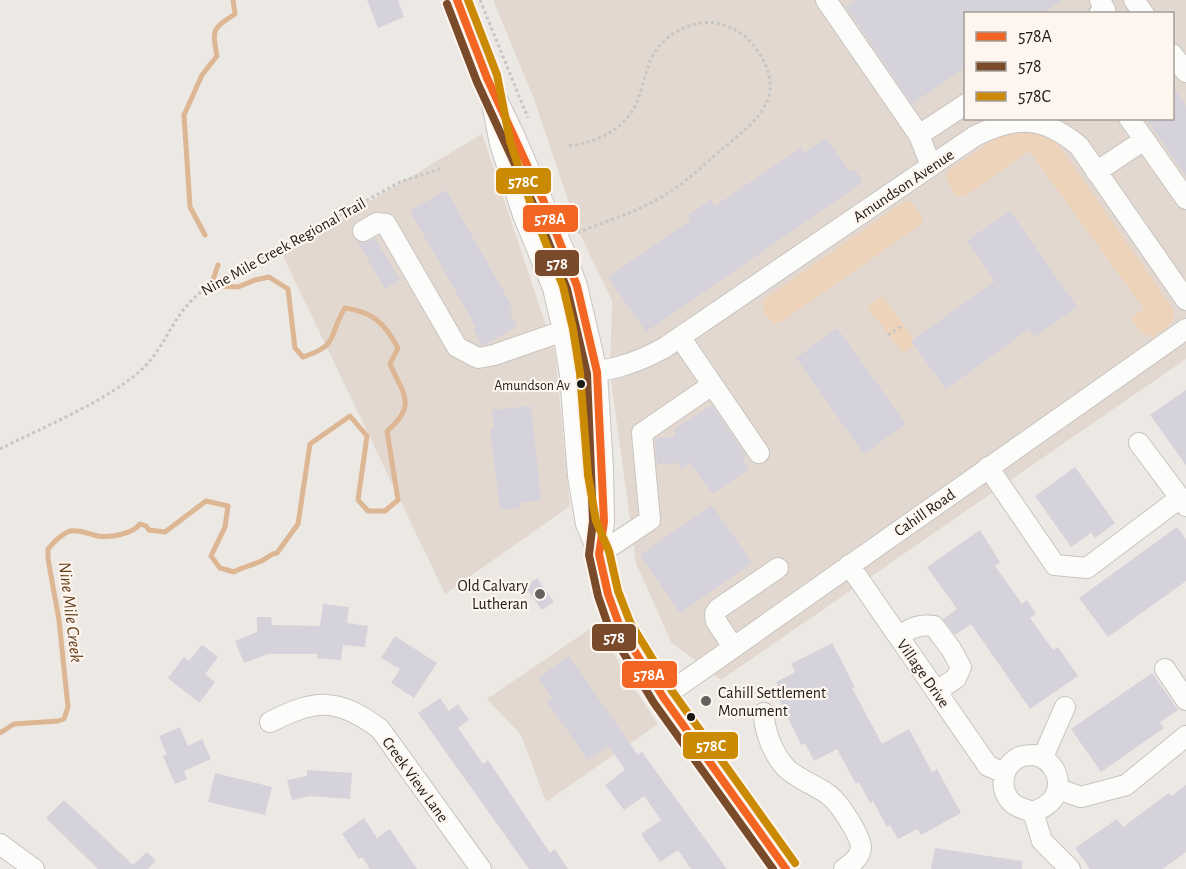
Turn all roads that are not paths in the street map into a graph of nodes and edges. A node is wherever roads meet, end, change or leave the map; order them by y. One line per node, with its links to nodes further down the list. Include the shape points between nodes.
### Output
1 (457, 0): 5 (street)
2 (826, 0): 9 (street)
3 (1174, 55): 4 (street)
4 (1186, 72)
5 (487, 78): 17 (street, via 500,144 553,288); 19 (street, via 565,253 577,286)
6 (964, 105): 9 (street)
7 (1026, 120): 11 (street, Amundson Avenue, via 996,125); 12 (street, Amundson Avenue, via 1062,132 1079,146)
8 (1130, 120): 10 (street)
9 (919, 135): 11 (street)
10 (1144, 140): 12 (street); 13 (street)
11 (931, 166): 18 (street, Amundson Avenue)
12 (1096, 172): 15 (street, Amundson Avenue)
13 (1186, 199)
14 (363, 231): 17 (street, via 377,223 386,225 458,347 478,358)
15 (1186, 300)
16 (1186, 328): 24 (street, Cahill Road)
17 (563, 331): 20 (street)
18 (680, 337): 19 (street, Amundson Avenue, via 643,360); 21 (street)
19 (597, 372): 20 (street, Amundson Avenue); 26 (street, via 604,522)
20 (570, 375): 26 (street, via 578,476 586,524)
21 (712, 385): 23 (street); 26 (street, via 642,433 650,520)
22 (1139, 443): 25 (street)
23 (759, 453)
24 (988, 468): 25 (street, via 1055,565 1087,568); 27 (street, Cahill Road)
25 (1183, 502)
26 (599, 554): 33 (street, via 620,627)
27 (849, 565): 29 (street, Village Drive); 30 (street, Cahill Road)
28 (778, 568): 30 (street, via 714,614)
29 (899, 636): 32 (street, Village Drive); 32 (street, via 922,624 934,626 951,649 961,667 956,678)
30 (733, 647): 33 (street, Cahill Road)
31 (1165, 669): 34 (street)
32 (937, 691): 40 (street, Village Drive, via 988,766)
33 (663, 697): 46 (street)
34 (1186, 700)
35 (1065, 707): 39 (street)
36 (764, 713): 47 (street, via 768,736 780,760 800,779 829,794 858,838 858,857)
37 (270, 722): 45 (street, Creek View Lane, via 297,708 320,704 362,715 380,729)
38 (1186, 736): 41 (street, via 1126,784 1081,797)
39 (1043, 757): 40 (street, via 1023,756 1014,760); 41 (street, via 1056,771)
40 (1005, 773): 42 (street, via 1007,797 1013,804)
41 (1058, 789): 42 (street, via 1048,804)
42 (1033, 812): 48 (street, via 1042,841)
43 (3, 846): 44 (street)
44 (34, 869)
45 (481, 869)
46 (786, 869)
47 (844, 869)
48 (1070, 869)

